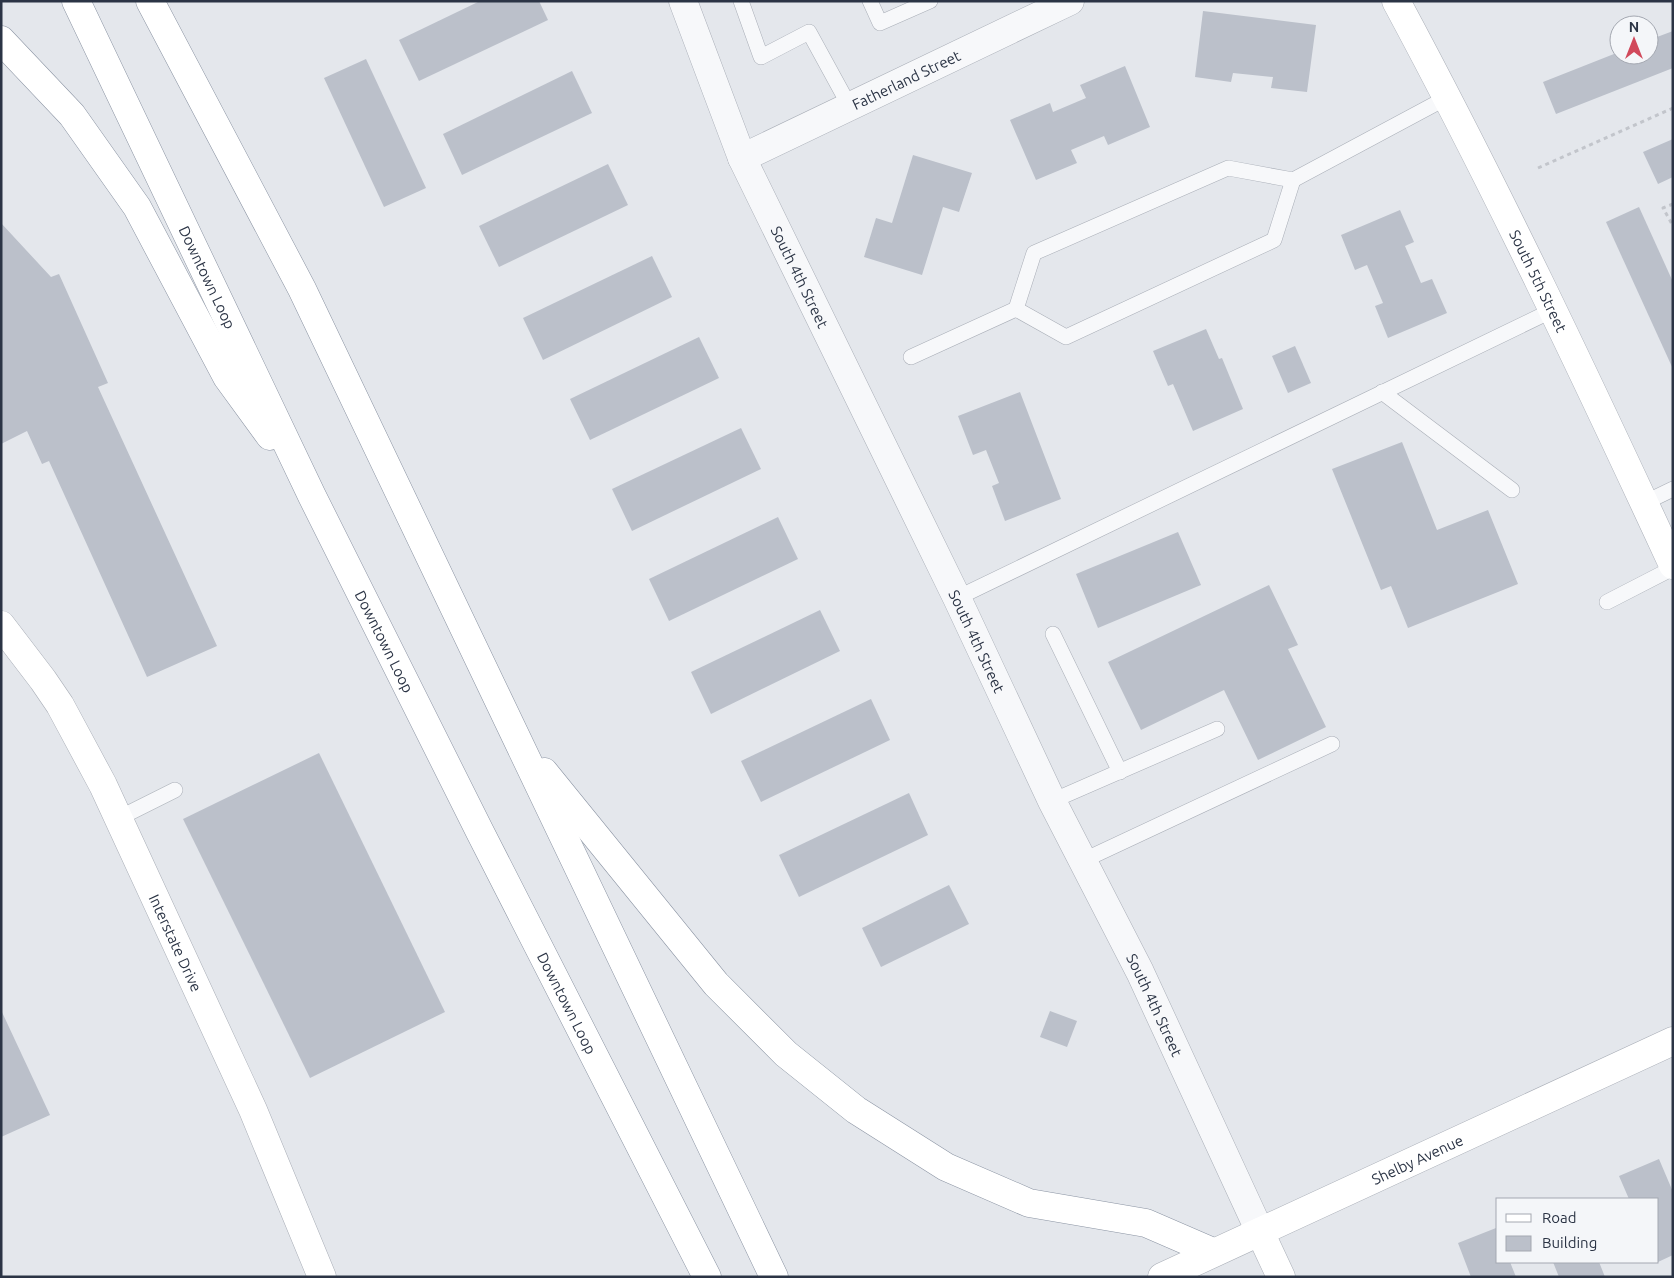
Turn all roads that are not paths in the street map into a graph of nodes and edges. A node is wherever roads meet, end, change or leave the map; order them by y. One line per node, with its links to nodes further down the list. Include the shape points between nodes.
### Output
1 (76, 1): 20 (main road, Downtown Loop)
2 (150, 1): 28 (main road, via 302,289)
3 (683, 1): 12 (street, South 4th Street)
4 (741, 1): 11 (lane, via 761,57 809,32)
5 (870, 1): 6 (lane, via 880,23)
6 (930, 1)
7 (1070, 1): 11 (street, Fatherland Street)
8 (1396, 1): 10 (main road, South 5th Street)
9 (1, 40): 20 (main road, via 72,115 136,207 227,377)
10 (1448, 97): 13 (lane); 15 (main road, South 5th Street)
11 (850, 107): 12 (street, Fatherland Street)
12 (742, 158): 23 (street, South 4th Street)
13 (1293, 180): 14 (lane, via 1228,168 1034,253); 14 (lane, via 1274,240 1066,337)
14 (1016, 309): 16 (lane)
15 (1553, 310): 17 (lane); 21 (main road, South 5th Street)
16 (911, 357)
17 (1382, 392): 19 (lane); 23 (lane)
18 (1673, 488): 21 (lane)
19 (1512, 490)
20 (312, 496): 39 (main road, Downtown Loop)
21 (1644, 503): 22 (main road, South 5th Street)
22 (1673, 566): 24 (lane)
23 (957, 598): 32 (street, South 4th Street)
24 (1607, 602)
25 (1, 625): 33 (main road, Interstate Drive, via 60,706)
26 (1054, 634): 30 (lane)
27 (1217, 729): 30 (lane)
28 (517, 738): 37 (main road, via 716,984 786,1054 856,1110 946,1167 1029,1203 1146,1223); 40 (main road)
29 (1332, 744): 34 (lane)
30 (1120, 772): 32 (lane)
31 (175, 790): 33 (lane)
32 (1052, 801): 34 (street, South 4th Street)
33 (119, 818): 38 (main road, Interstate Drive, via 253,1110)
34 (1082, 861): 36 (street, South 4th Street, via 1140,972)
35 (1673, 1041): 36 (main road, Shelby Avenue)
36 (1260, 1232): 37 (main road, Shelby Avenue); 42 (main road, South 4th Street)
37 (1214, 1252): 41 (main road, Shelby Avenue)
38 (322, 1277)
39 (707, 1277)
40 (774, 1277)
41 (1162, 1277)
42 (1281, 1277)

